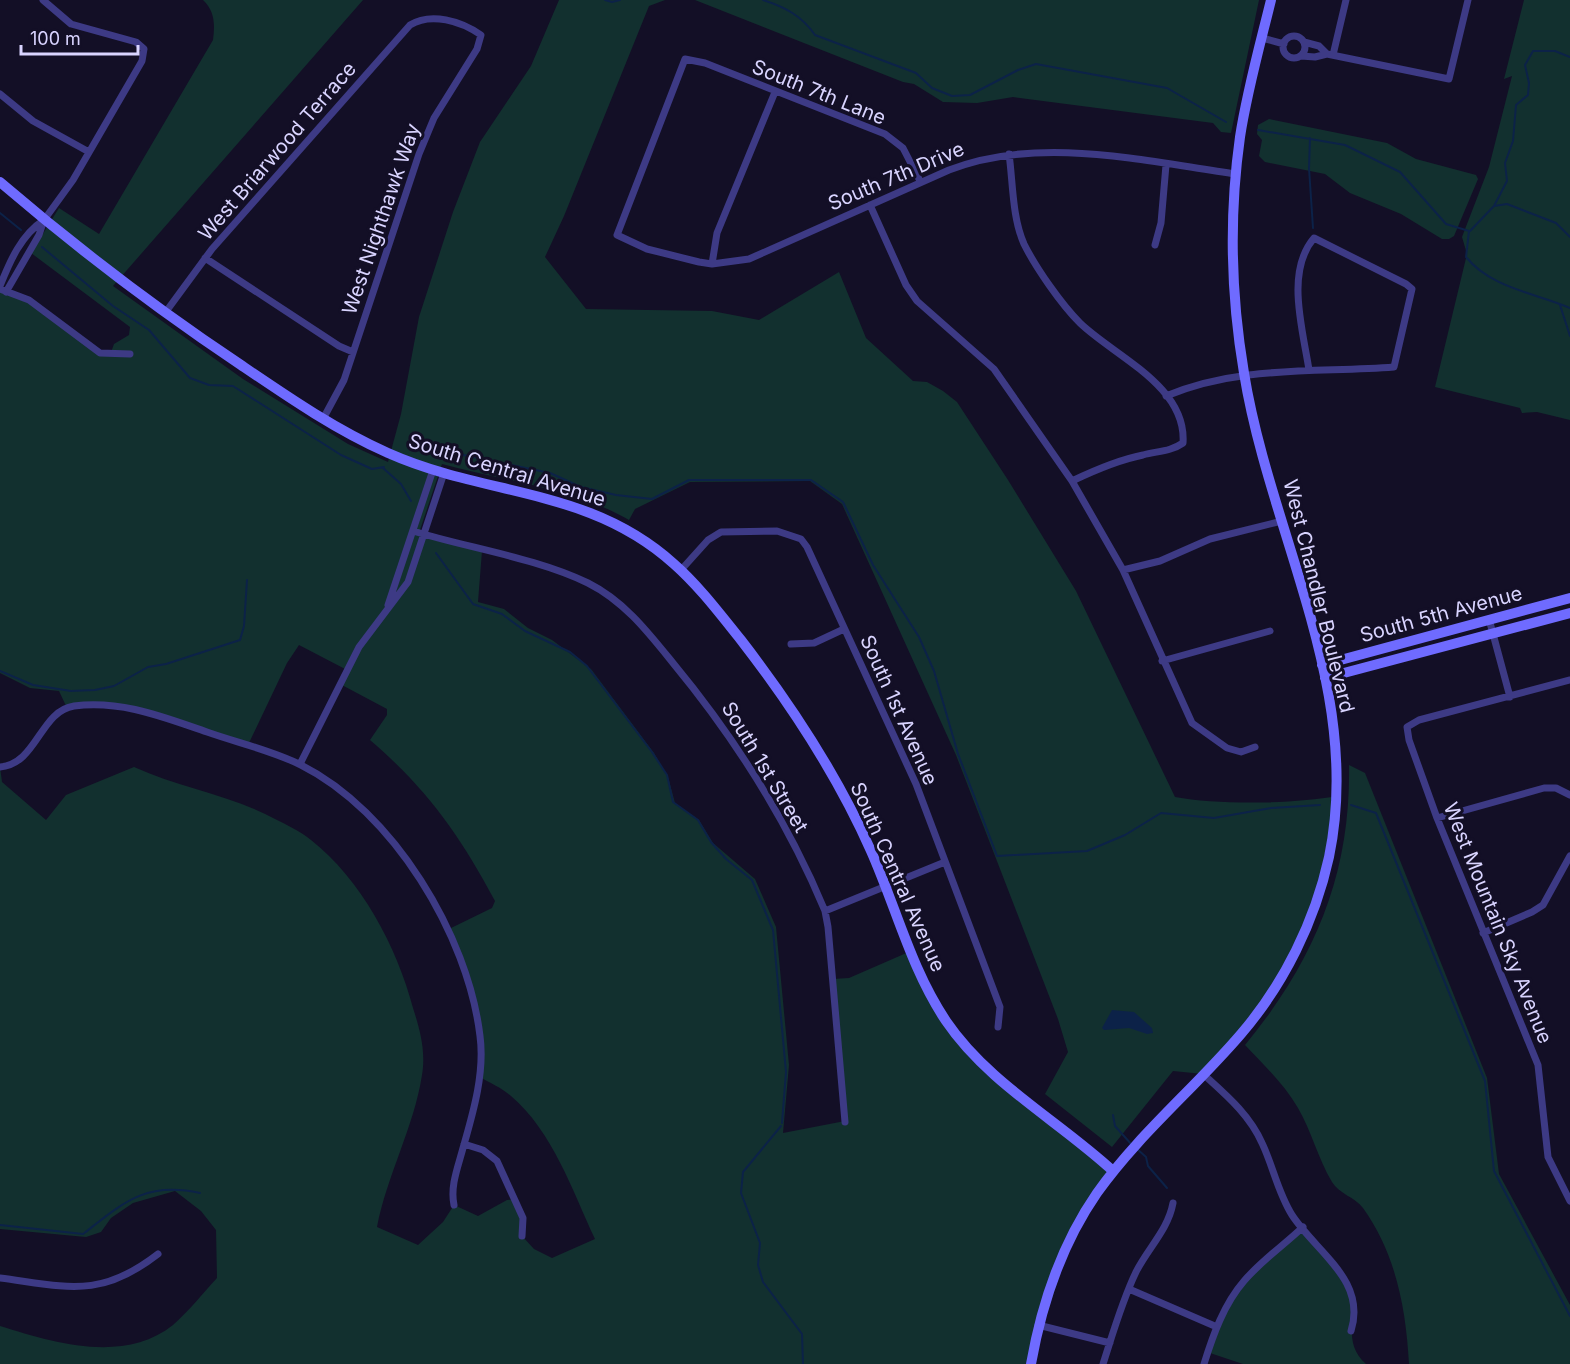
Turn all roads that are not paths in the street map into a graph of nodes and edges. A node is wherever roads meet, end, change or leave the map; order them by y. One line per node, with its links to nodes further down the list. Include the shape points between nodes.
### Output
1 (43, 0): 13 (street, via 70,24 136,42 144,49 142,61)
2 (1271, 0): 6 (street, West Chandler Boulevard)
3 (1346, 0): 9 (street)
4 (1468, 0): 9 (street, via 1449,79)
5 (420, 19): 24 (street, West Briarwood Terrace, via 410,25); 29 (street, West Nighthawk Way, via 430,17 481,34 477,49 434,118 419,153)
6 (1262, 39): 8 (street); 16 (street, West Chandler Boulevard)
7 (1304, 42): 8 (street, via 1293,36); 9 (street); 10 (street)
8 (1284, 44): 10 (street, via 1288,56)
9 (1330, 54): 10 (street)
10 (1300, 56)
11 (775, 92): 18 (street, South 7th Lane, via 885,134 903,148); 21 (street, South 7th Lane, via 705,63 685,59); 26 (street, via 717,233)
12 (0, 94): 13 (street, via 33,121)
13 (89, 153): 20 (street)
14 (1009, 154): 15 (street, South 7th Drive, via 1049,150); 18 (street, South 7th Drive, via 976,159); 33 (street, via 1017,220 1028,251 1078,321 1149,377)
15 (1166, 165): 16 (street, South 7th Drive); 22 (street)
16 (1236, 174): 32 (street, West Chandler Boulevard, via 1233,261)
17 (0, 182): 20 (street, South Central Avenue)
18 (920, 182): 19 (street, South 7th Drive)
19 (870, 204): 26 (street, South 7th Drive, via 749,259); 36 (street, via 916,301 994,369)
20 (44, 220): 23 (street, via 30,229); 25 (street); 28 (street, South Central Avenue)
21 (616, 236): 26 (street, South 7th Drive, via 647,249)
22 (1155, 245)
23 (15, 254): 25 (street); 27 (street)
24 (205, 258): 28 (street, West Briarwood Terrace); 29 (street)
25 (23, 259): 27 (street)
26 (712, 264)
27 (2, 289): 30 (street, via 44,310 100,353)
28 (165, 313): 34 (street, South Central Avenue)
29 (353, 352): 34 (street, West Nighthawk Way, via 339,391)
30 (130, 354)
31 (1309, 370): 31 (street, via 1298,282 1305,252 1314,238 1412,290 1394,367); 32 (street)
32 (1244, 375): 33 (street, via 1198,383); 37 (street, West Chandler Boulevard)
33 (1166, 396): 36 (street, via 1184,430 1183,443 1174,449 1099,468)
34 (323, 419): 35 (street, South Central Avenue, via 390,454)
35 (439, 472): 38 (street); 39 (street); 40 (street, South Central Avenue, via 594,513 637,536)
36 (1072, 481): 41 (street)
37 (1282, 521): 41 (street, via 1210,540 1160,561); 51 (street, West Chandler Boulevard)
38 (413, 531): 39 (street, South 1st Street); 43 (street)
39 (424, 535): 43 (street, via 408,582); 63 (street, South 1st Street, via 568,574 628,611 709,705 735,743 794,845)
40 (681, 570): 46 (street, South 1st Avenue, via 708,540 722,532 790,533 801,539 811,554); 62 (street, South Central Avenue, via 725,620 793,710 837,782)
41 (1123, 570): 50 (street)
42 (1570, 598): 45 (street, South 5th Avenue)
43 (386, 610): 56 (street, via 359,647)
44 (1570, 613): 48 (street, South 5th Avenue)
45 (1489, 620): 48 (street); 51 (street, South 5th Avenue)
46 (844, 629): 49 (street, via 814,643); 61 (street, South 1st Avenue, via 916,784)
47 (1270, 631): 50 (street)
48 (1493, 634): 52 (street, South 5th Avenue); 54 (street)
49 (791, 644)
50 (1162, 661): 55 (street, via 1186,713 1202,732 1241,752)
51 (1322, 665): 52 (street, West Chandler Boulevard)
52 (1325, 678): 66 (street, West Chandler Boulevard, via 1335,735 1337,803 1329,858 1312,913 1289,964 1241,1034)
53 (1570, 680): 54 (street)
54 (1510, 697): 59 (street, West Mountain Sky Avenue, via 1419,720 1407,727)
55 (1255, 747)
56 (300, 764): 57 (street, via 152,712 123,706 75,706 60,712 20,761); 68 (street, via 339,789 375,821 449,929 480,1036 480,1077)
57 (0, 767)
58 (1570, 795): 59 (street, via 1544,788)
59 (1437, 818): 64 (street, West Mountain Sky Avenue)
60 (1570, 856): 64 (street, via 1543,905)
61 (945, 862): 62 (street); 65 (street, South 1st Avenue, via 1000,1007)
62 (886, 886): 63 (street); 69 (street, South Central Avenue, via 920,973 957,1035 994,1073)
63 (825, 911): 67 (street, South 1st Street)
64 (1483, 933): 70 (street, West Mountain Sky Avenue, via 1538,1065 1548,1157)
65 (998, 1027)
66 (1203, 1074): 69 (street, West Chandler Boulevard); 73 (street, via 1238,1107 1255,1130 1285,1202)
67 (845, 1122)
68 (464, 1144): 72 (street, via 453,1184); 74 (street, via 483,1150 496,1161 523,1218)
69 (1113, 1171): 78 (street, West Chandler Boulevard, via 1074,1230 1057,1265)
70 (1570, 1201)
71 (1173, 1203): 77 (street, via 1167,1224)
72 (454, 1205)
73 (1303, 1227): 79 (street, via 1245,1279); 80 (street, via 1343,1276 1356,1314)
74 (522, 1236)
75 (158, 1254): 76 (street, via 130,1274 97,1286 72,1287)
76 (0, 1278)
77 (1129, 1288): 79 (street); 81 (street)
78 (1038, 1324): 81 (street); 82 (street, West Chandler Boulevard)
79 (1217, 1327): 84 (street)
80 (1351, 1331)
81 (1110, 1342): 83 (street)
82 (1031, 1364)
83 (1103, 1364)
84 (1204, 1364)

